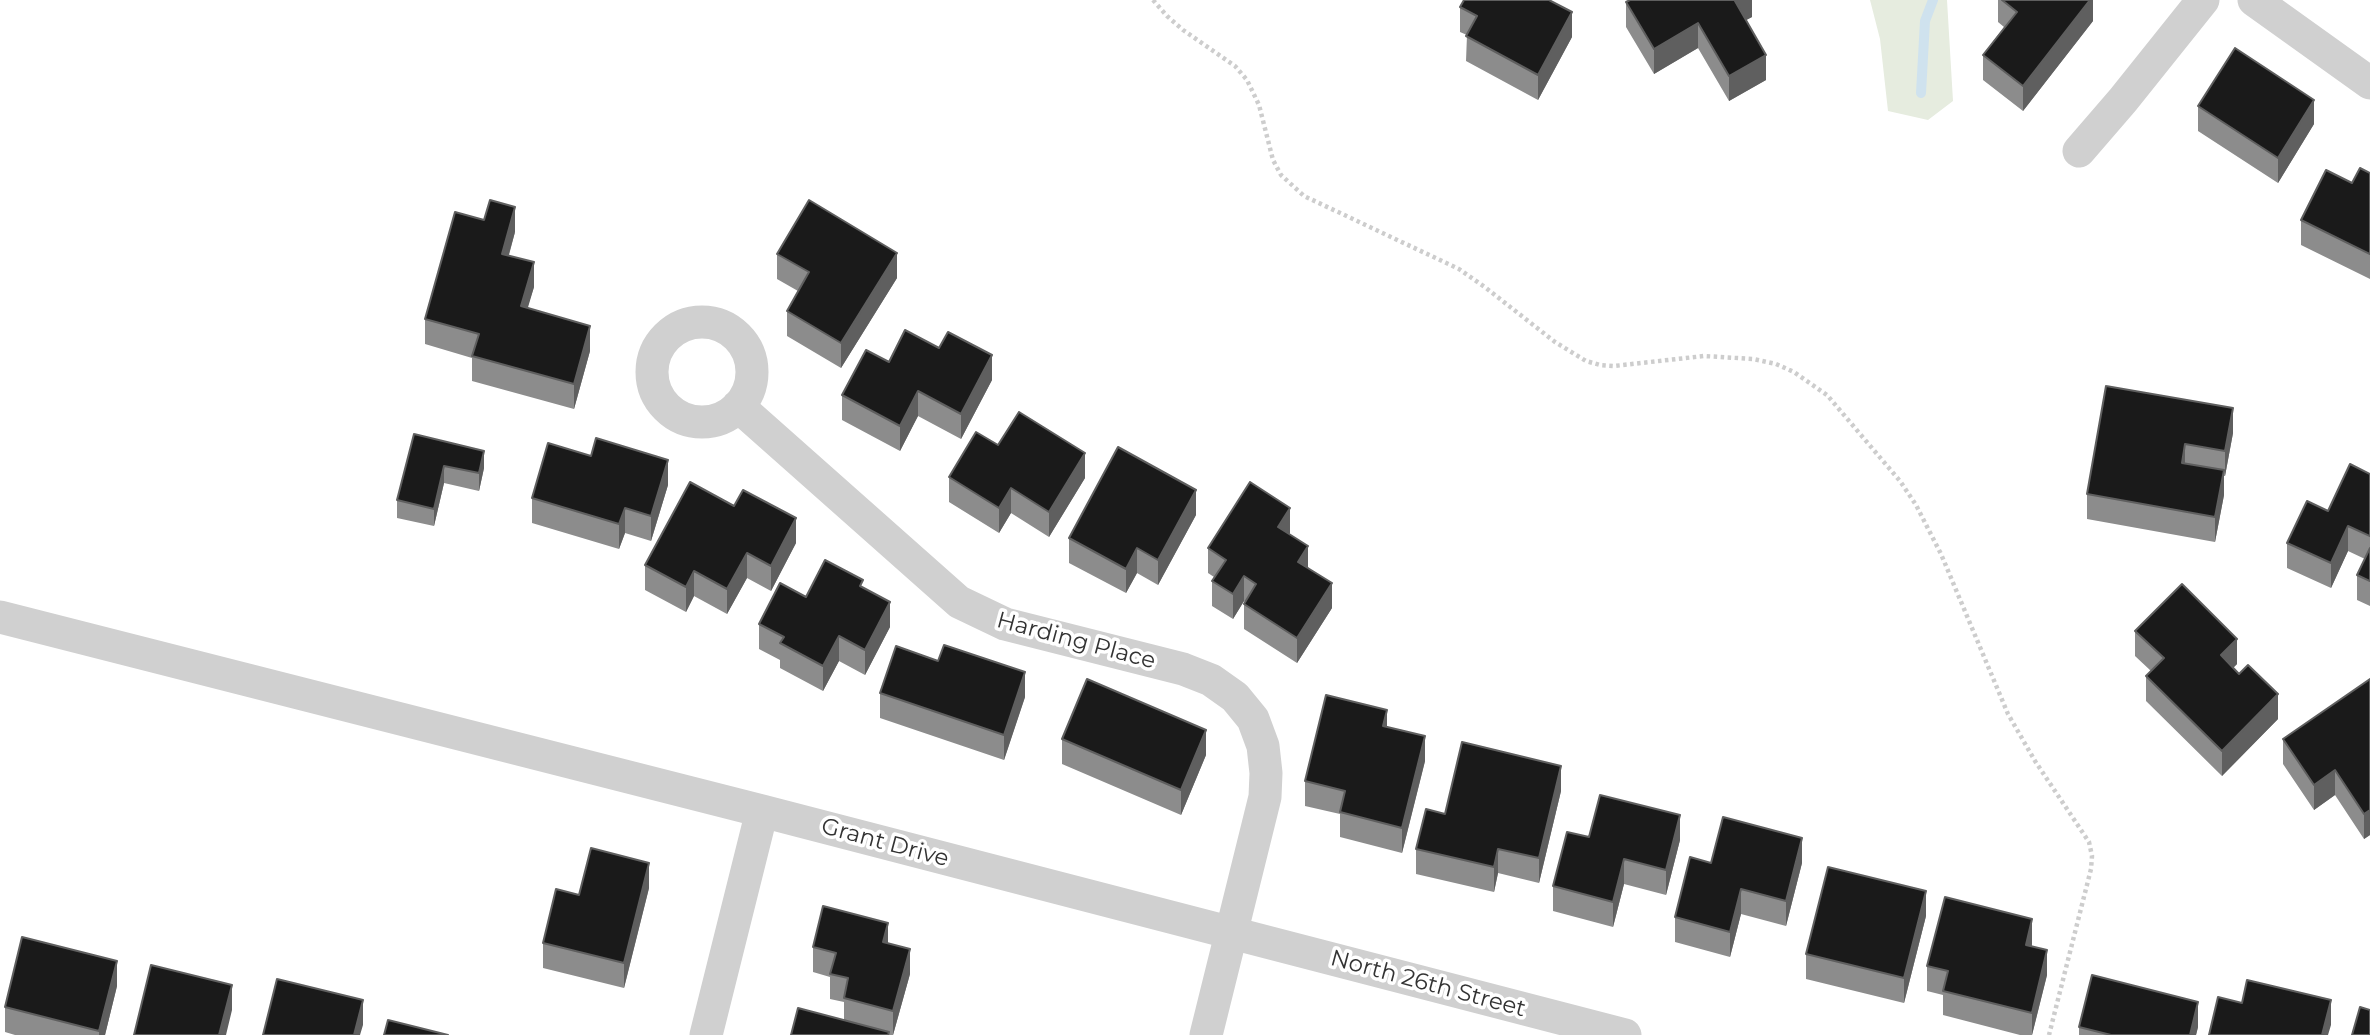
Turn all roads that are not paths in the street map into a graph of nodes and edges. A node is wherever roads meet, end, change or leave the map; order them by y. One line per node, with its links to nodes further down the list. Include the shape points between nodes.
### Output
1 (2203, 0): 4 (street)
2 (2254, 0): 3 (street)
3 (2370, 83)
4 (2079, 151)
5 (738, 406): 8 (street, Harding Place, via 959,602 1005,624 1183,669 1211,680 1235,697 1253,719 1266,772 1265,797)
6 (0, 617): 7 (street, Grant Drive)
7 (762, 811): 8 (street, Grant Drive); 9 (street)
8 (1231, 933): 10 (street, Harding Place); 11 (street, North 26th Street)
9 (706, 1035)
10 (1206, 1035)
11 (1625, 1035)

